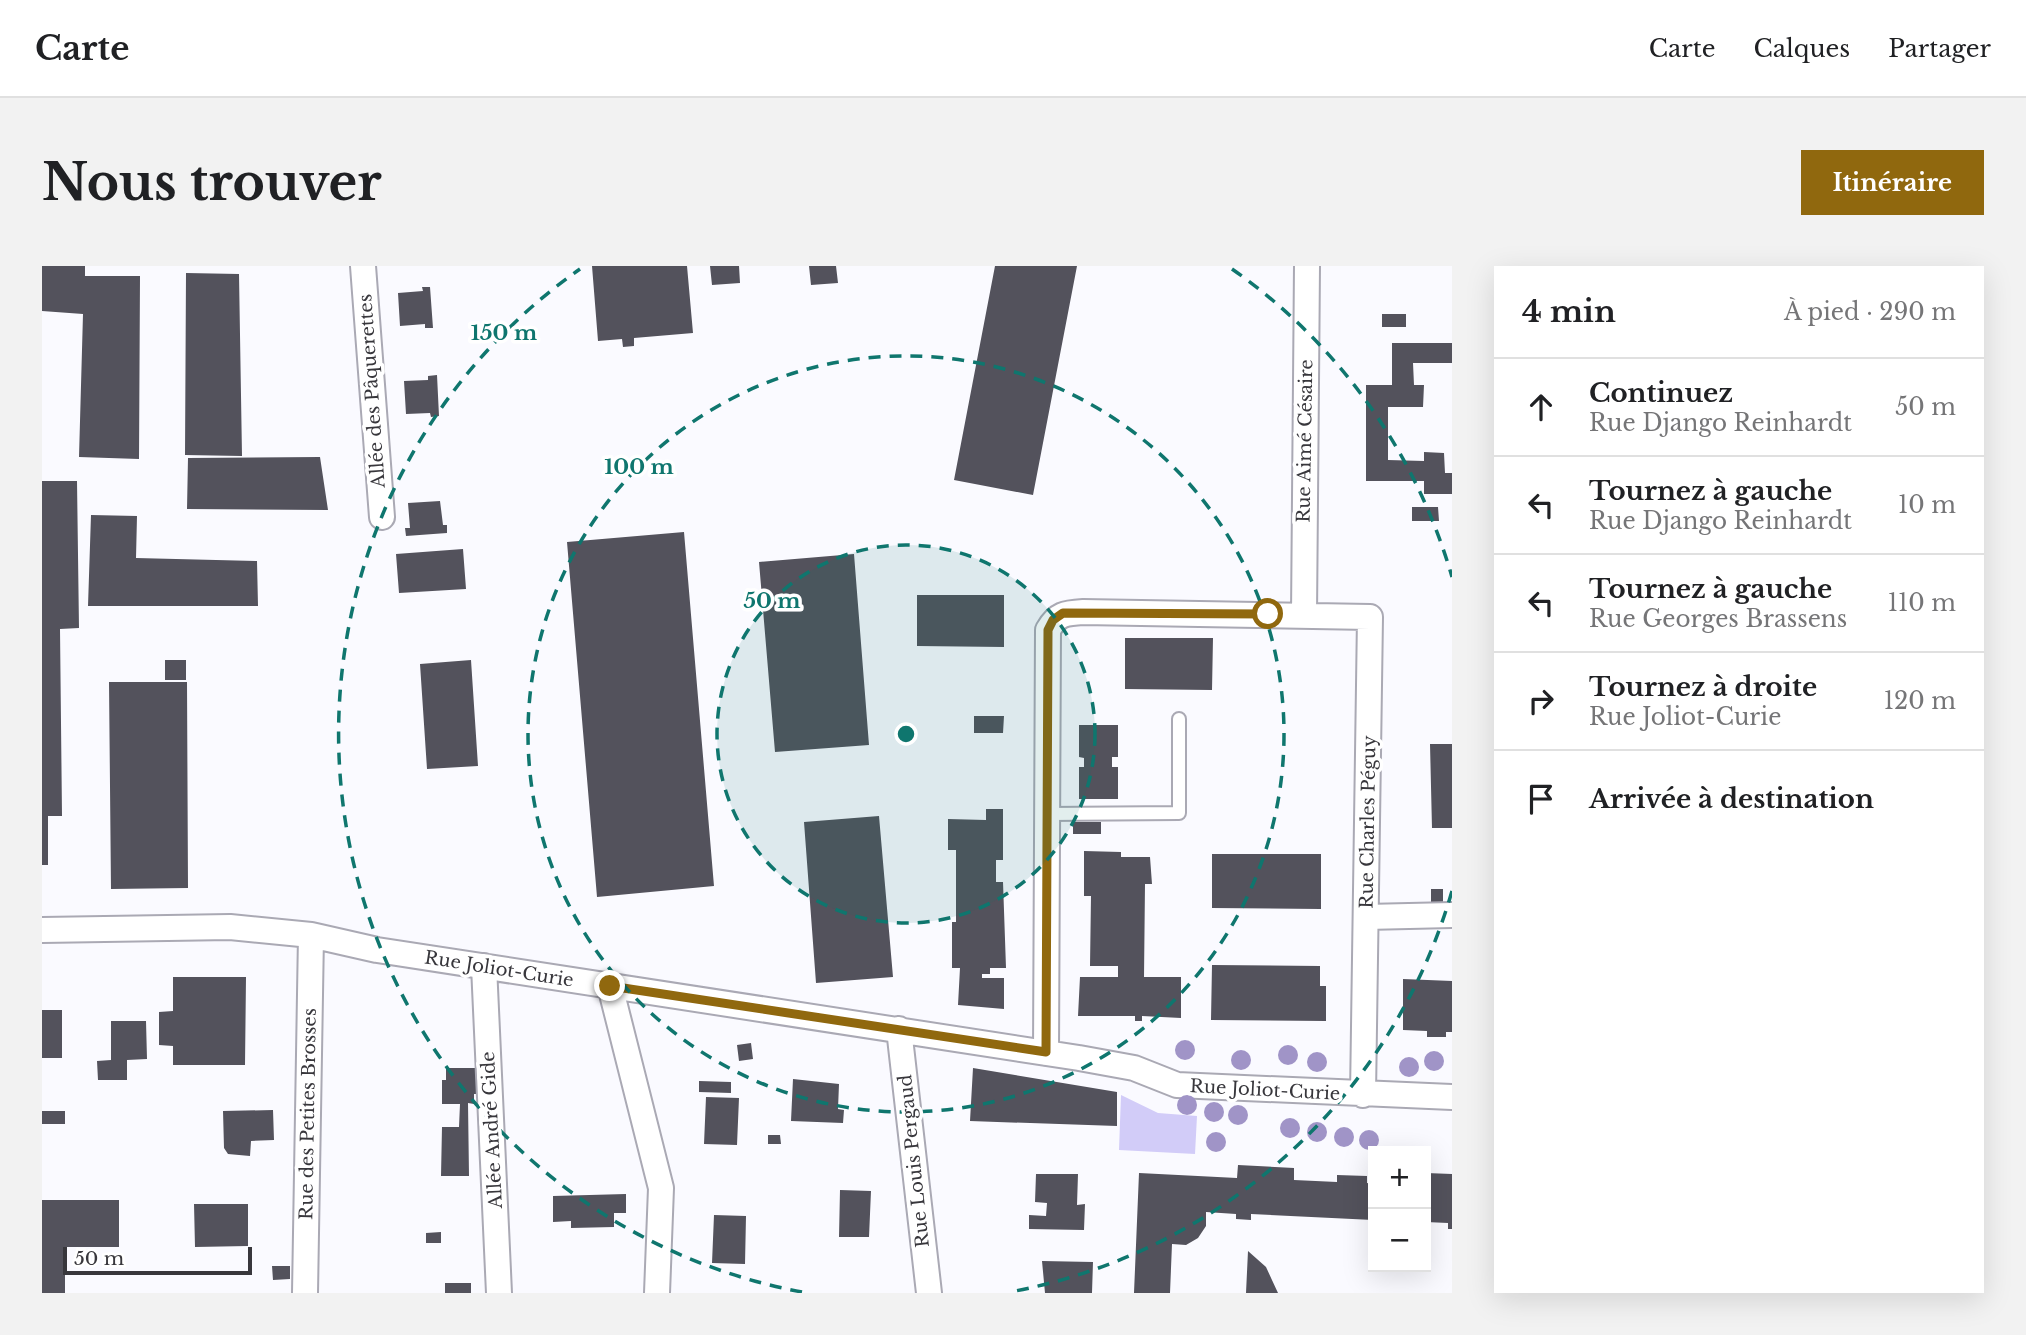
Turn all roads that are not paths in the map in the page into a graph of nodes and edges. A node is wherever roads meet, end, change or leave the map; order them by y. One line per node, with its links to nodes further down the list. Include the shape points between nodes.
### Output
1 (363, 266): 3 (street, Allée des Pâquerettes)
2 (1307, 266): 4 (street, Rue Aimé Césaire)
3 (382, 517)
4 (1304, 615): 6 (street, via 1063,613 1053,620 1048,630); 8 (street, Rue Charles Péguy, via 1370,617)
5 (1179, 719): 6 (lane, via 1180,813)
6 (1047, 814): 14 (street)
7 (1452, 915): 8 (street)
8 (1366, 917): 15 (street, Rue Charles Péguy)
9 (42, 930): 10 (street, Rue Joliot-Curie, via 230,927)
10 (311, 935): 11 (street, Rue Joliot-Curie); 17 (street, Rue des Petites Brosses)
11 (484, 966): 12 (street, Rue Joliot-Curie); 18 (street, Allée André Gide)
12 (610, 986): 13 (street, Rue Joliot-Curie); 19 (street, via 661,1188)
13 (900, 1029): 14 (street, Rue Joliot-Curie); 20 (street, Rue Louis Pergaud)
14 (1046, 1052): 15 (street, Rue Joliot-Curie, via 1134,1068 1177,1085)
15 (1363, 1095): 16 (street, Rue Joliot-Curie)
16 (1452, 1097)
17 (305, 1293)
18 (499, 1293)
19 (657, 1293)
20 (929, 1293)

